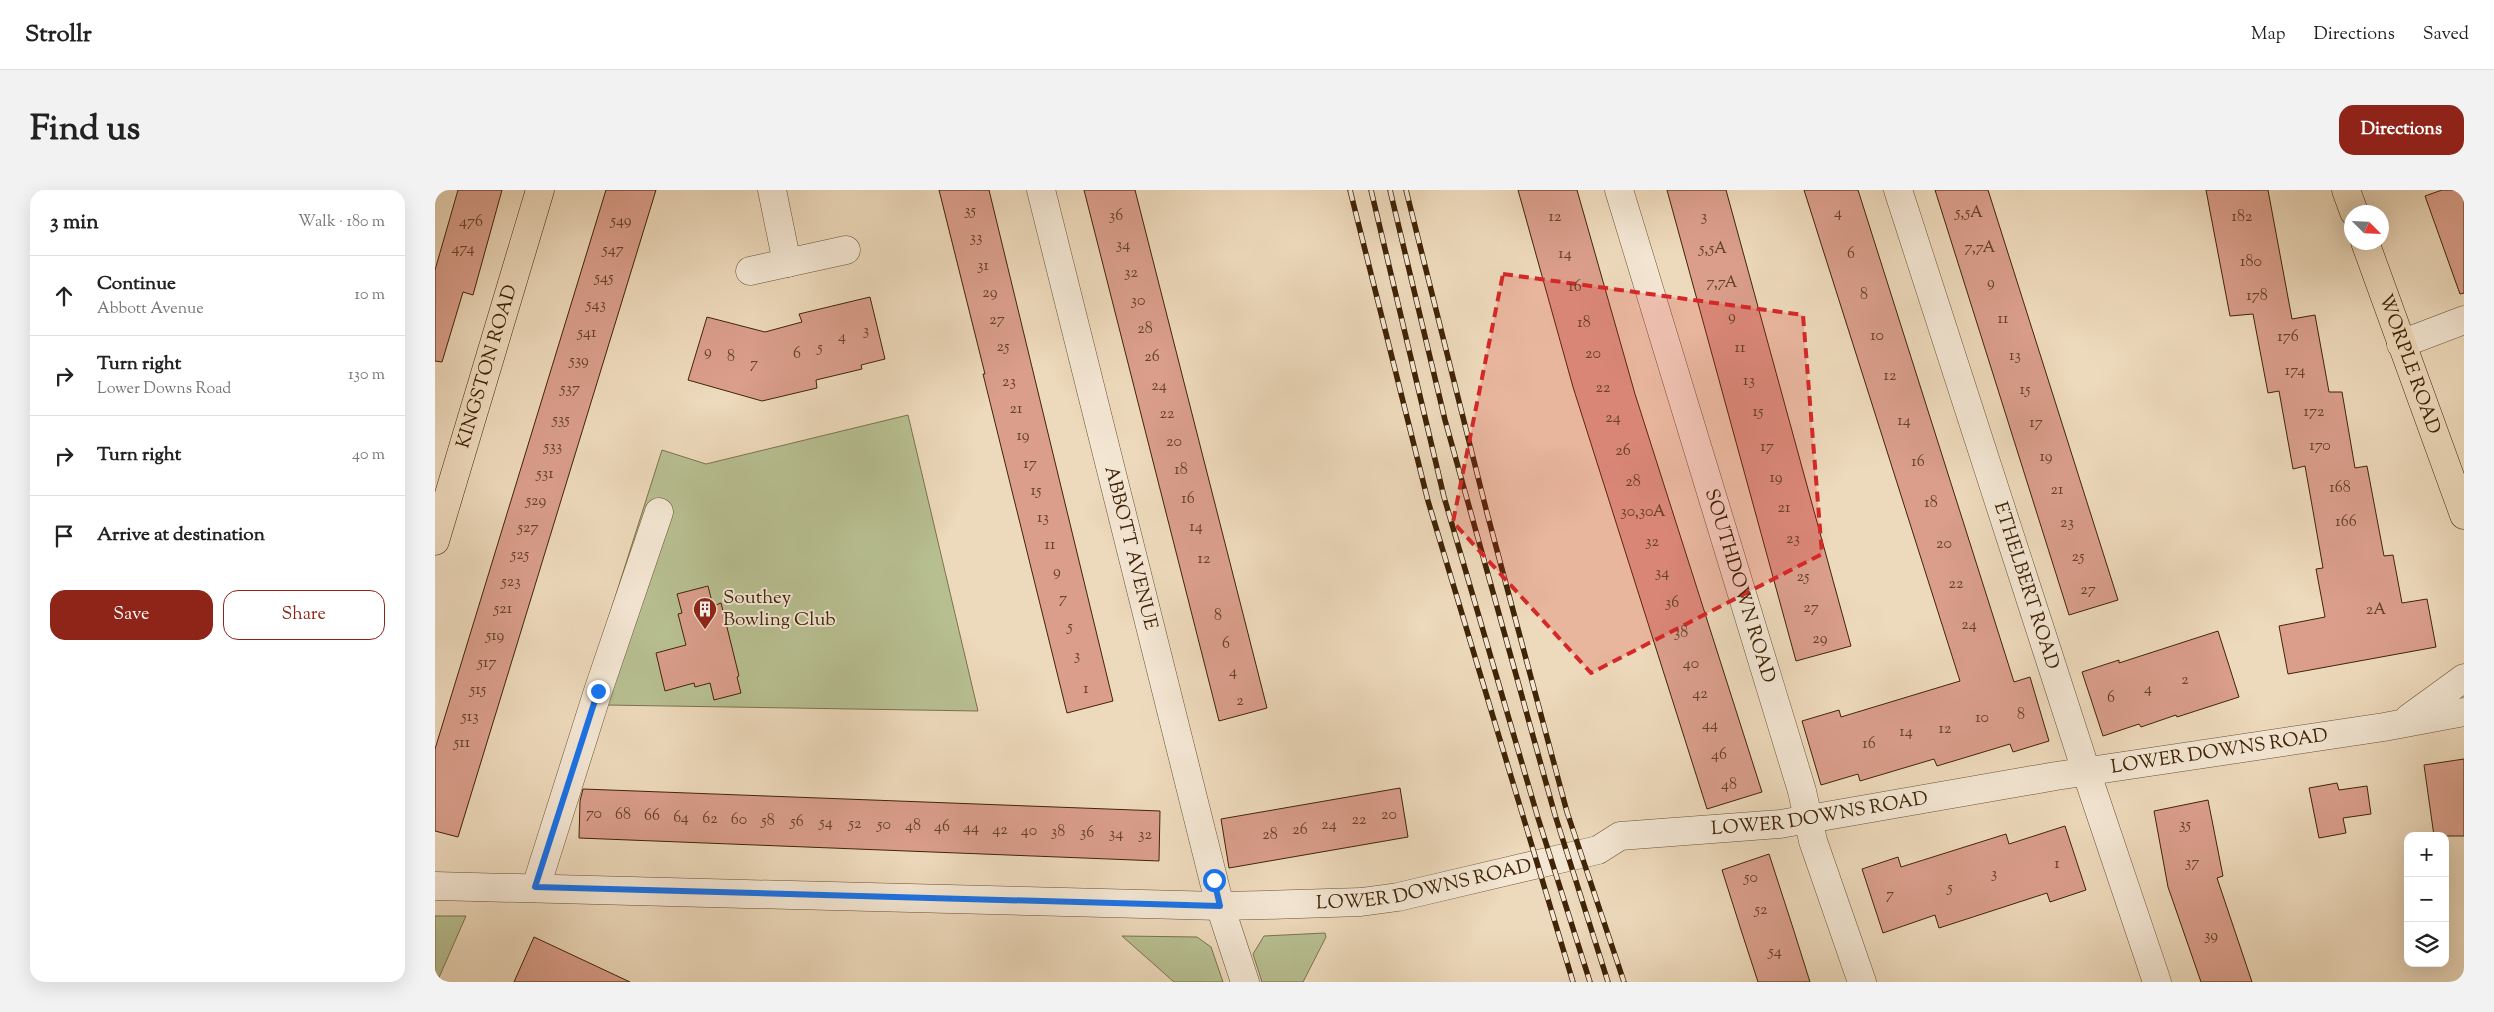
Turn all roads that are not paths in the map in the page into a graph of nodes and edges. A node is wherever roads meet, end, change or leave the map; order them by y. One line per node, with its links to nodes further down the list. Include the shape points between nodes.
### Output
1 (540, 190): 14 (main road, KINGSTON ROAD)
2 (771, 190): 10 (street)
3 (1041, 190): 25 (street, ABBOTT AVENUE)
4 (1619, 190): 22 (street, SOUTHDOWN ROAD, via 1797,772)
5 (1898, 190): 21 (street, ETHELBERT ROAD)
6 (2346, 190): 7 (main road)
7 (2351, 205)
8 (846, 250): 10 (street)
9 (2368, 250): 13 (main road, WORPLE ROAD)
10 (787, 263): 11 (street)
11 (750, 271)
12 (2464, 320): 13 (street)
13 (2401, 344): 16 (main road, WORPLE ROAD)
14 (442, 497): 17 (main road, KINGSTON ROAD)
15 (659, 512): 24 (street)
16 (2464, 515)
17 (435, 541)
18 (2464, 678): 20 (street, LOWER DOWNS ROAD)
19 (2464, 712): 20 (street, LOWER DOWNS ROAD)
20 (2400, 724): 21 (street, LOWER DOWNS ROAD)
21 (2086, 771): 22 (street, LOWER DOWNS ROAD); 28 (street, ETHELBERT ROAD)
22 (1808, 820): 25 (street, LOWER DOWNS ROAD, via 1620,836 1598,850 1398,897 1361,902); 27 (street, SOUTHDOWN ROAD)
23 (435, 886): 24 (street, LOWER DOWNS ROAD)
24 (535, 887): 25 (street, LOWER DOWNS ROAD)
25 (1220, 906): 26 (street, ABBOTT AVENUE)
26 (1245, 982)
27 (1862, 982)
28 (2157, 982)

